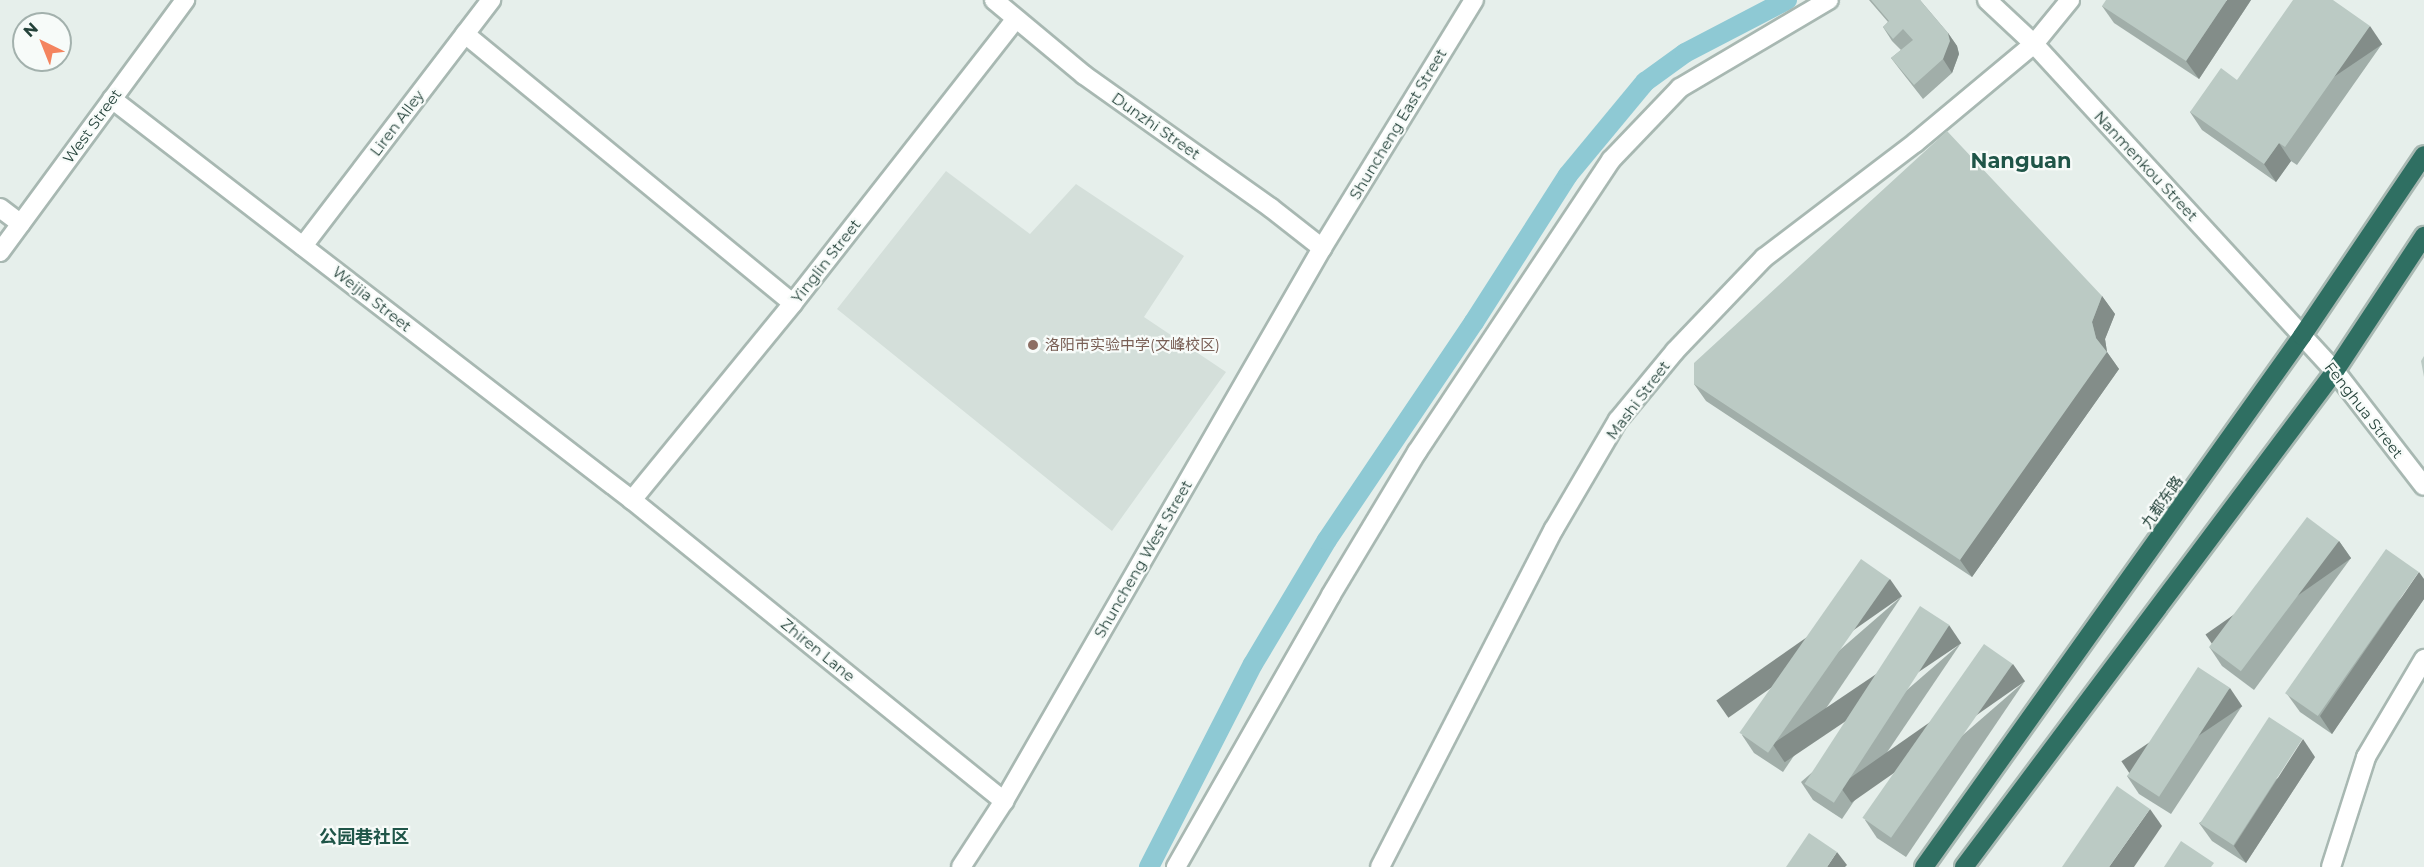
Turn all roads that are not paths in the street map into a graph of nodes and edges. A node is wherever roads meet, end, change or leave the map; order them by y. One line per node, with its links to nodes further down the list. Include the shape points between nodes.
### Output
1 (185, 0): 11 (street, West Street)
2 (491, 0): 9 (street, Liren Alley)
3 (994, 0): 8 (street, Dunzhi Street)
4 (1474, 0): 17 (street, Shuncheng East Street)
5 (1829, 0): 27 (street, via 1680,88 1611,160 1417,452 1331,594)
6 (1987, 0): 10 (street, Nanmenkou Street)
7 (2070, 0): 10 (street, Mashi Street)
8 (1016, 19): 17 (street, Dunzhi Street, via 1084,75); 19 (street, Yinglin Street)
9 (465, 34): 16 (street, Liren Alley); 19 (street)
10 (2034, 44): 20 (street, Nanmenkou Street); 28 (street, Mashi Street, via 1915,143 1764,258 1675,351 1618,420 1554,529)
11 (112, 99): 14 (street, West Street); 16 (street, Weijia Street)
12 (2424, 155): 20 (highway, 九都东路)
13 (0, 208): 14 (street)
14 (21, 224): 18 (street, West Street)
15 (2424, 236): 21 (highway)
16 (303, 246): 23 (street, Weijia Street)
17 (1322, 248): 25 (street, Shuncheng West Street)
18 (0, 252)
19 (794, 303): 23 (street, Yinglin Street)
20 (2302, 336): 21 (street, Fenghua Street); 29 (highway, 九都东路)
21 (2335, 371): 22 (street, Fenghua Street); 30 (highway)
22 (2424, 486)
23 (632, 500): 25 (street, Zhiren Lane)
24 (2424, 659): 31 (street, via 2366,757)
25 (1004, 801): 26 (street, Shuncheng West Street)
26 (961, 867)
27 (1176, 867)
28 (1380, 867)
29 (1924, 867)
30 (1964, 867)
31 (2331, 867)

